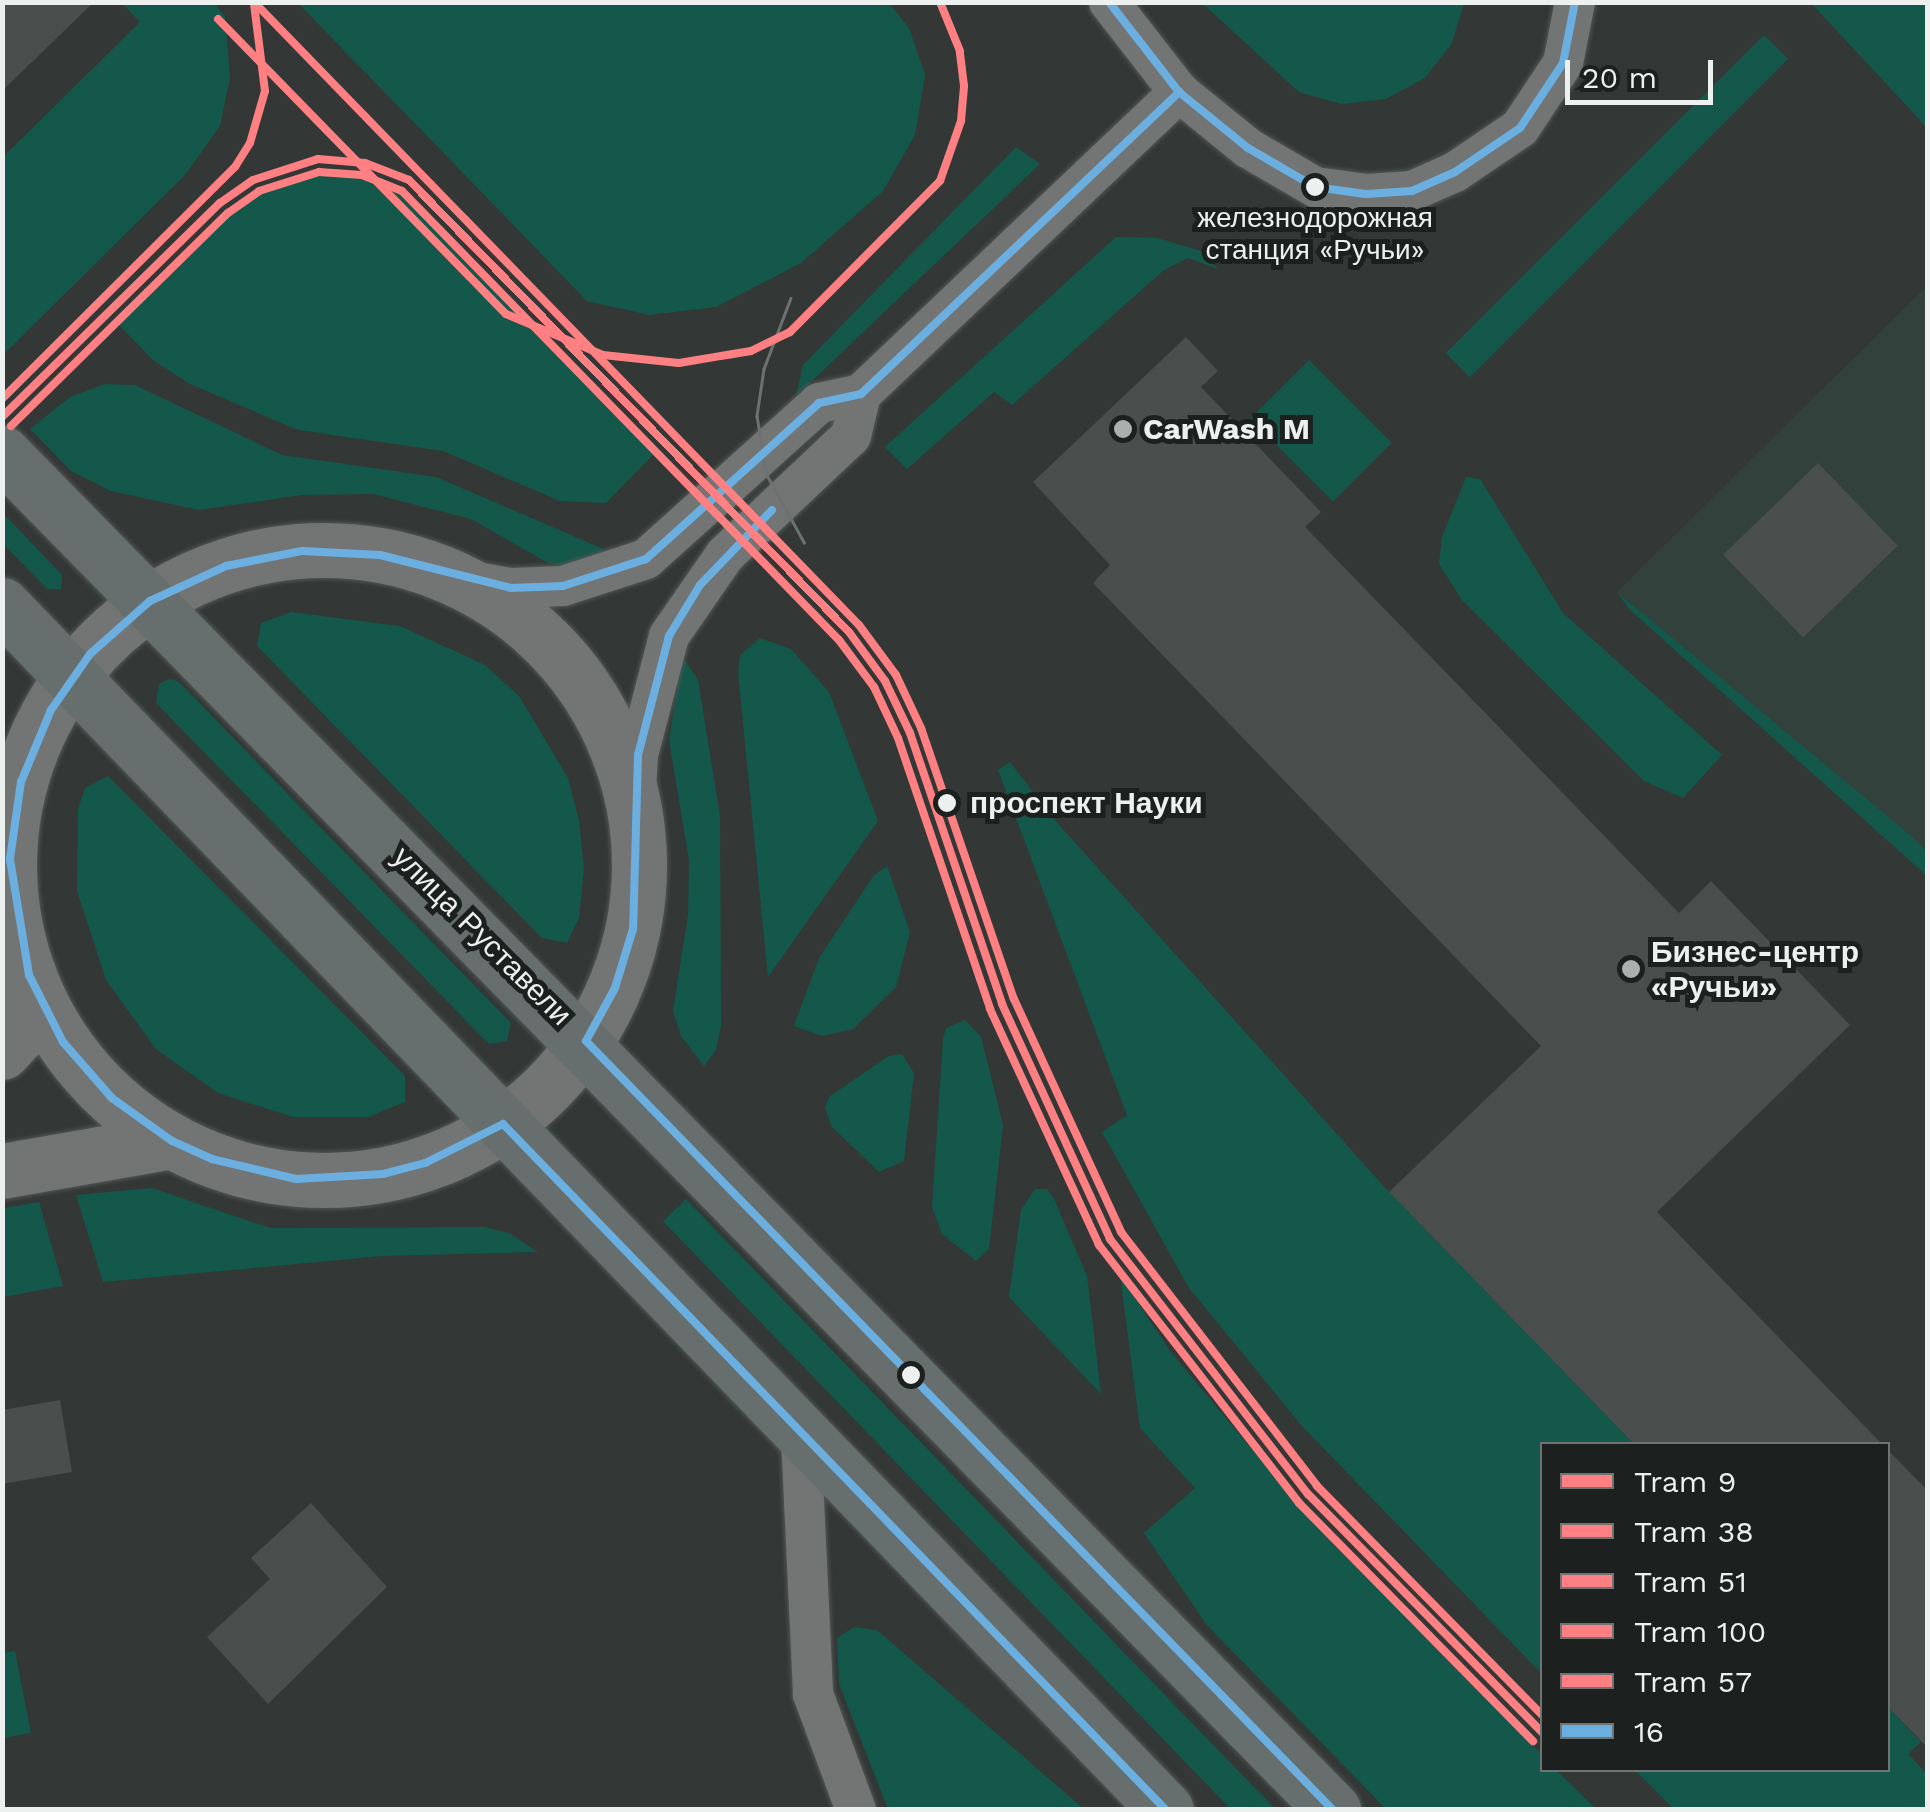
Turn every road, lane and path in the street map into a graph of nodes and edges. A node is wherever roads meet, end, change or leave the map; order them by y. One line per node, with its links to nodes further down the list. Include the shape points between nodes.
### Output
1 (1109, 2): 3 (street)
2 (1575, 2): 3 (street, via 1563,62 1520,128 1412,191 1315,187 1248,148)
3 (1179, 92): 4 (street)
4 (861, 394): 6 (street, via 818,403 646,559 563,586 511,588); 10 (street, via 851,436 725,555 669,636 638,755)
5 (2, 452): 7 (main road, улица Руставели)
6 (454, 578): 7 (main road, via 380,555 302,551 226,566); 10 (main road, via 512,613 573,671 601,714)
7 (150, 600): 9 (main road); 12 (main road, улица Руставели)
8 (2, 605): 9 (main road)
9 (72, 676): 11 (main road, via 34,744 13,820 11,899); 14 (main road)
10 (635, 809): 12 (main road, via 639,869 632,929 615,988)
11 (29, 974): 13 (main road, via 19,1034); 15 (main road, via 86,1071)
12 (586, 1041): 14 (main road, via 548,1087); 20 (main road, улица Руставели)
13 (2, 1052)
14 (503, 1124): 15 (main road, via 425,1163 340,1180 253,1172); 17 (main road)
15 (172, 1141): 16 (main road)
16 (2, 1171)
17 (802, 1437): 18 (street, via 813,1694); 19 (main road)
18 (856, 1810)
19 (1166, 1810)
20 (1333, 1810)

